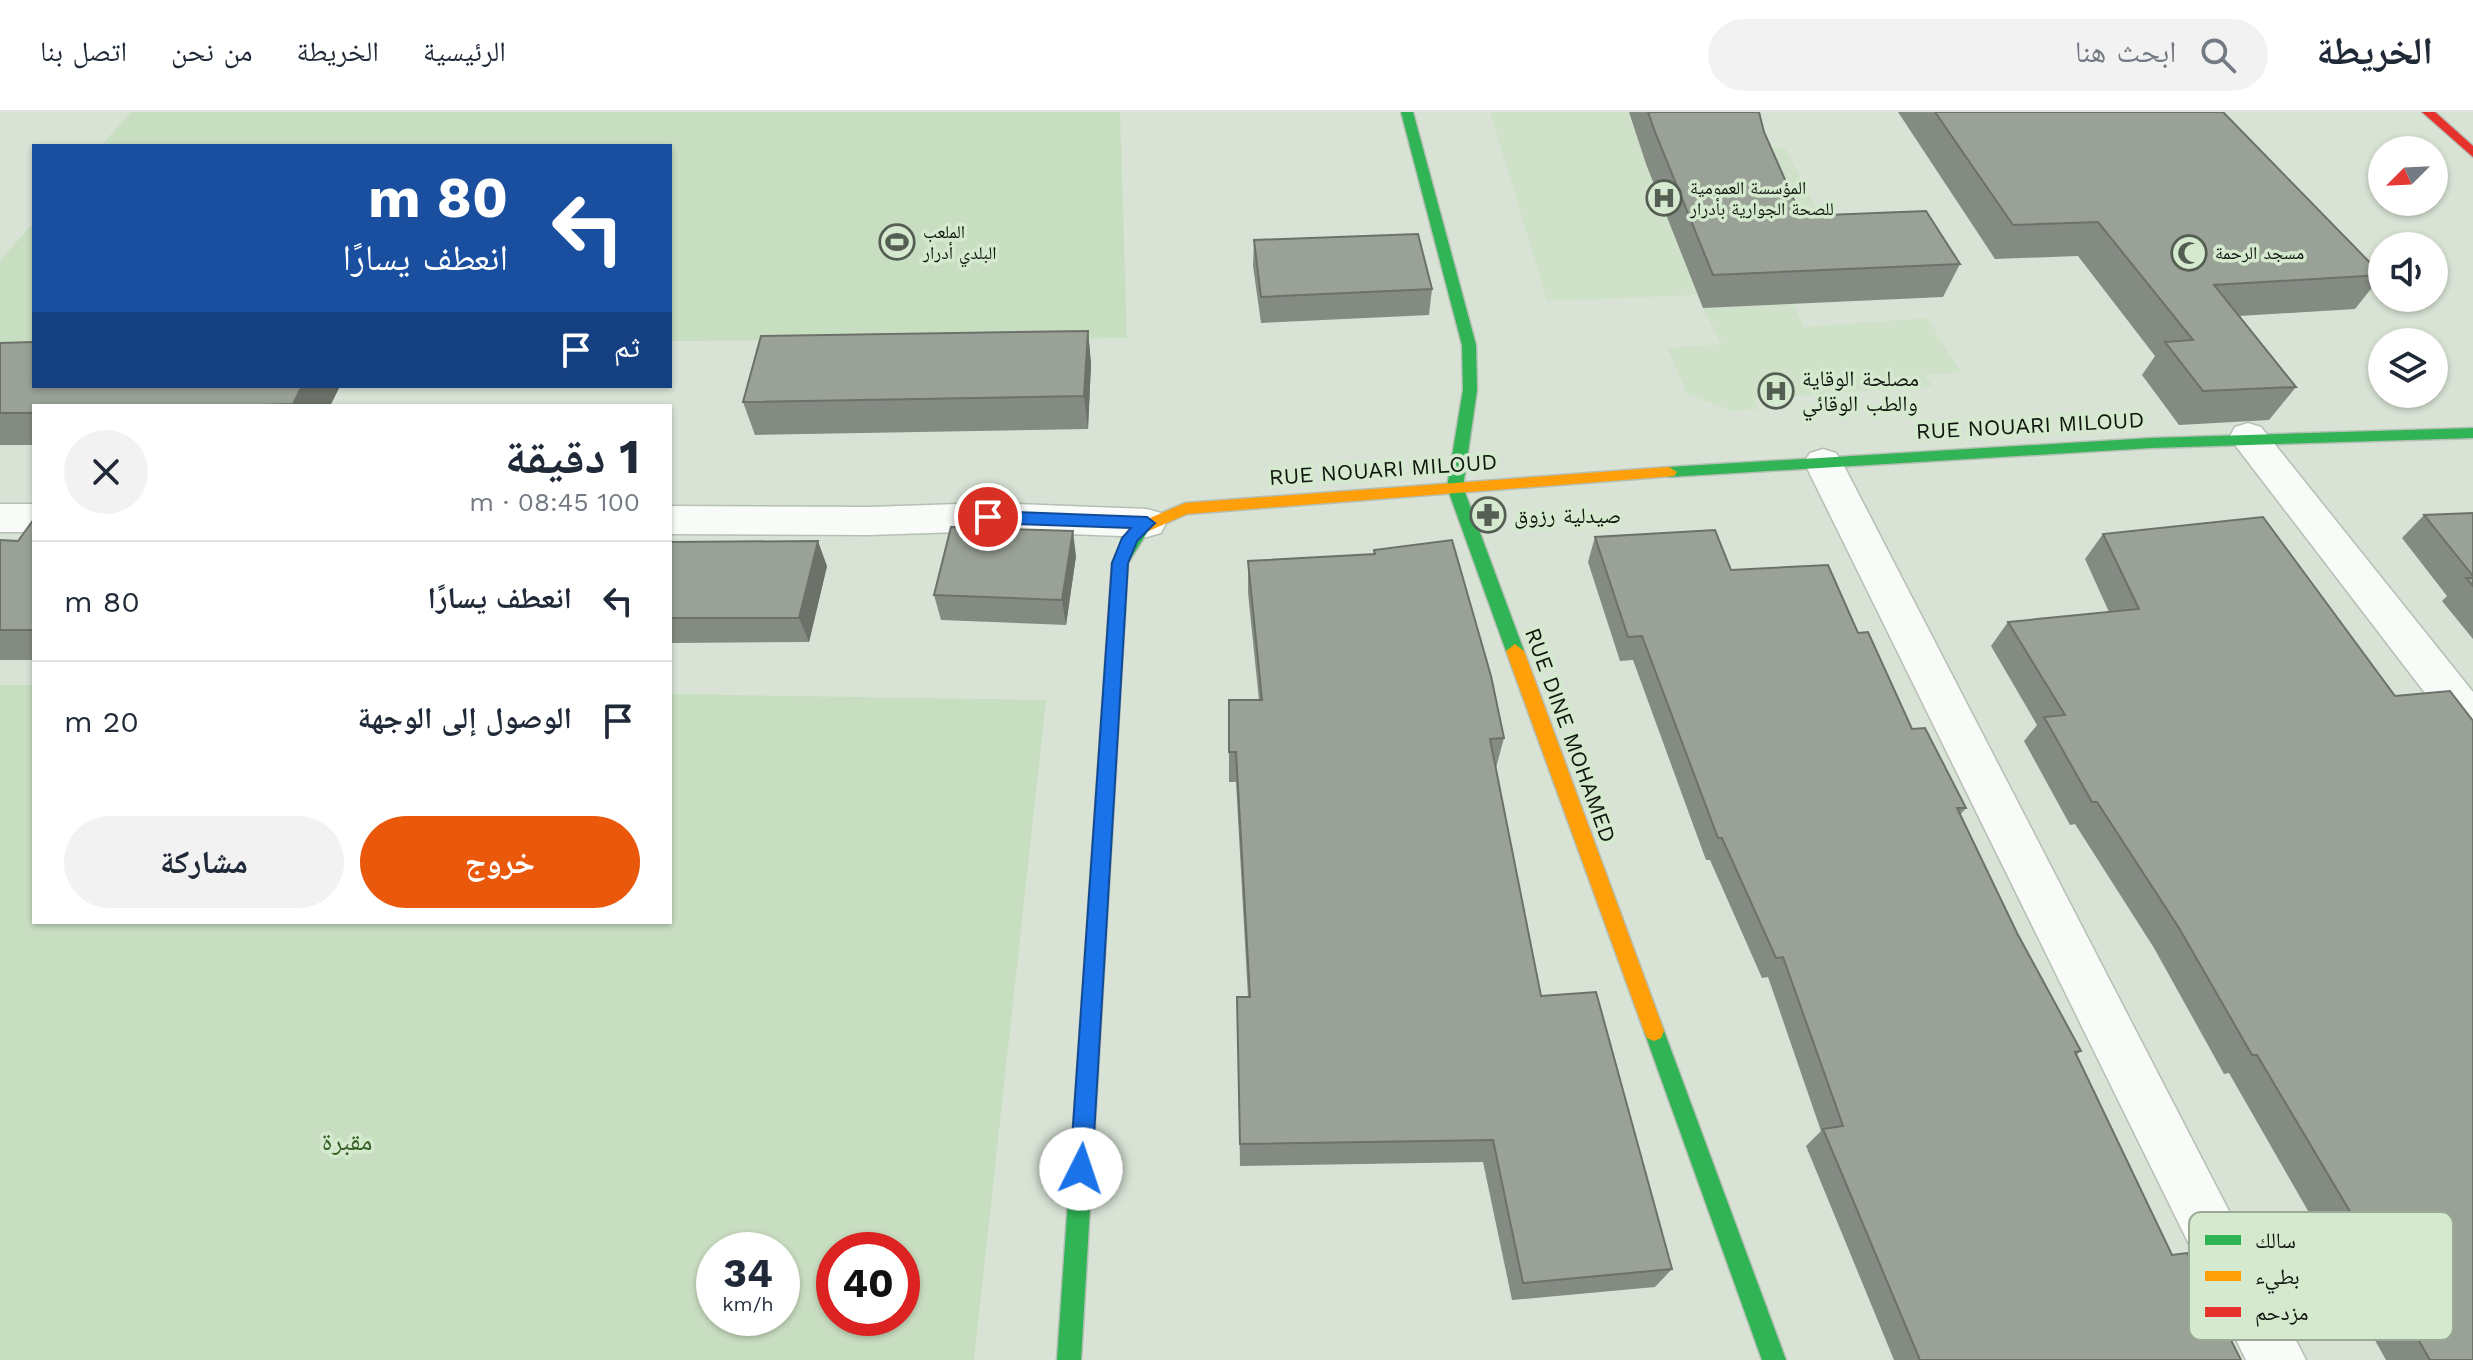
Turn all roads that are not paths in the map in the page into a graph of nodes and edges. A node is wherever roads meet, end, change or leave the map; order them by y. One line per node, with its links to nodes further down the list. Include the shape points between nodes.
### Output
1 (1407, 112): 7 (street, RUE DINE MOHAMED, via 1469,345 1470,390)
2 (2428, 112): 3 (street)
3 (2473, 153)
4 (2473, 433): 5 (street, RUE NOUARI MILOUD)
5 (2248, 436): 6 (street, RUE NOUARI MILOUD); 12 (street)
6 (1823, 462): 7 (street, RUE NOUARI MILOUD); 13 (street)
7 (1455, 487): 11 (street, RUE NOUARI MILOUD, via 1185,509); 16 (street, RUE DINE MOHAMED)
8 (0, 518): 9 (street)
9 (32, 518)
10 (672, 520): 11 (street, via 988,517)
11 (1147, 523): 15 (street, via 1130,538 1120,563)
12 (2473, 724)
13 (2202, 1212)
14 (2267, 1340): 17 (street)
15 (1069, 1360)
16 (1774, 1360)
17 (2277, 1360)

